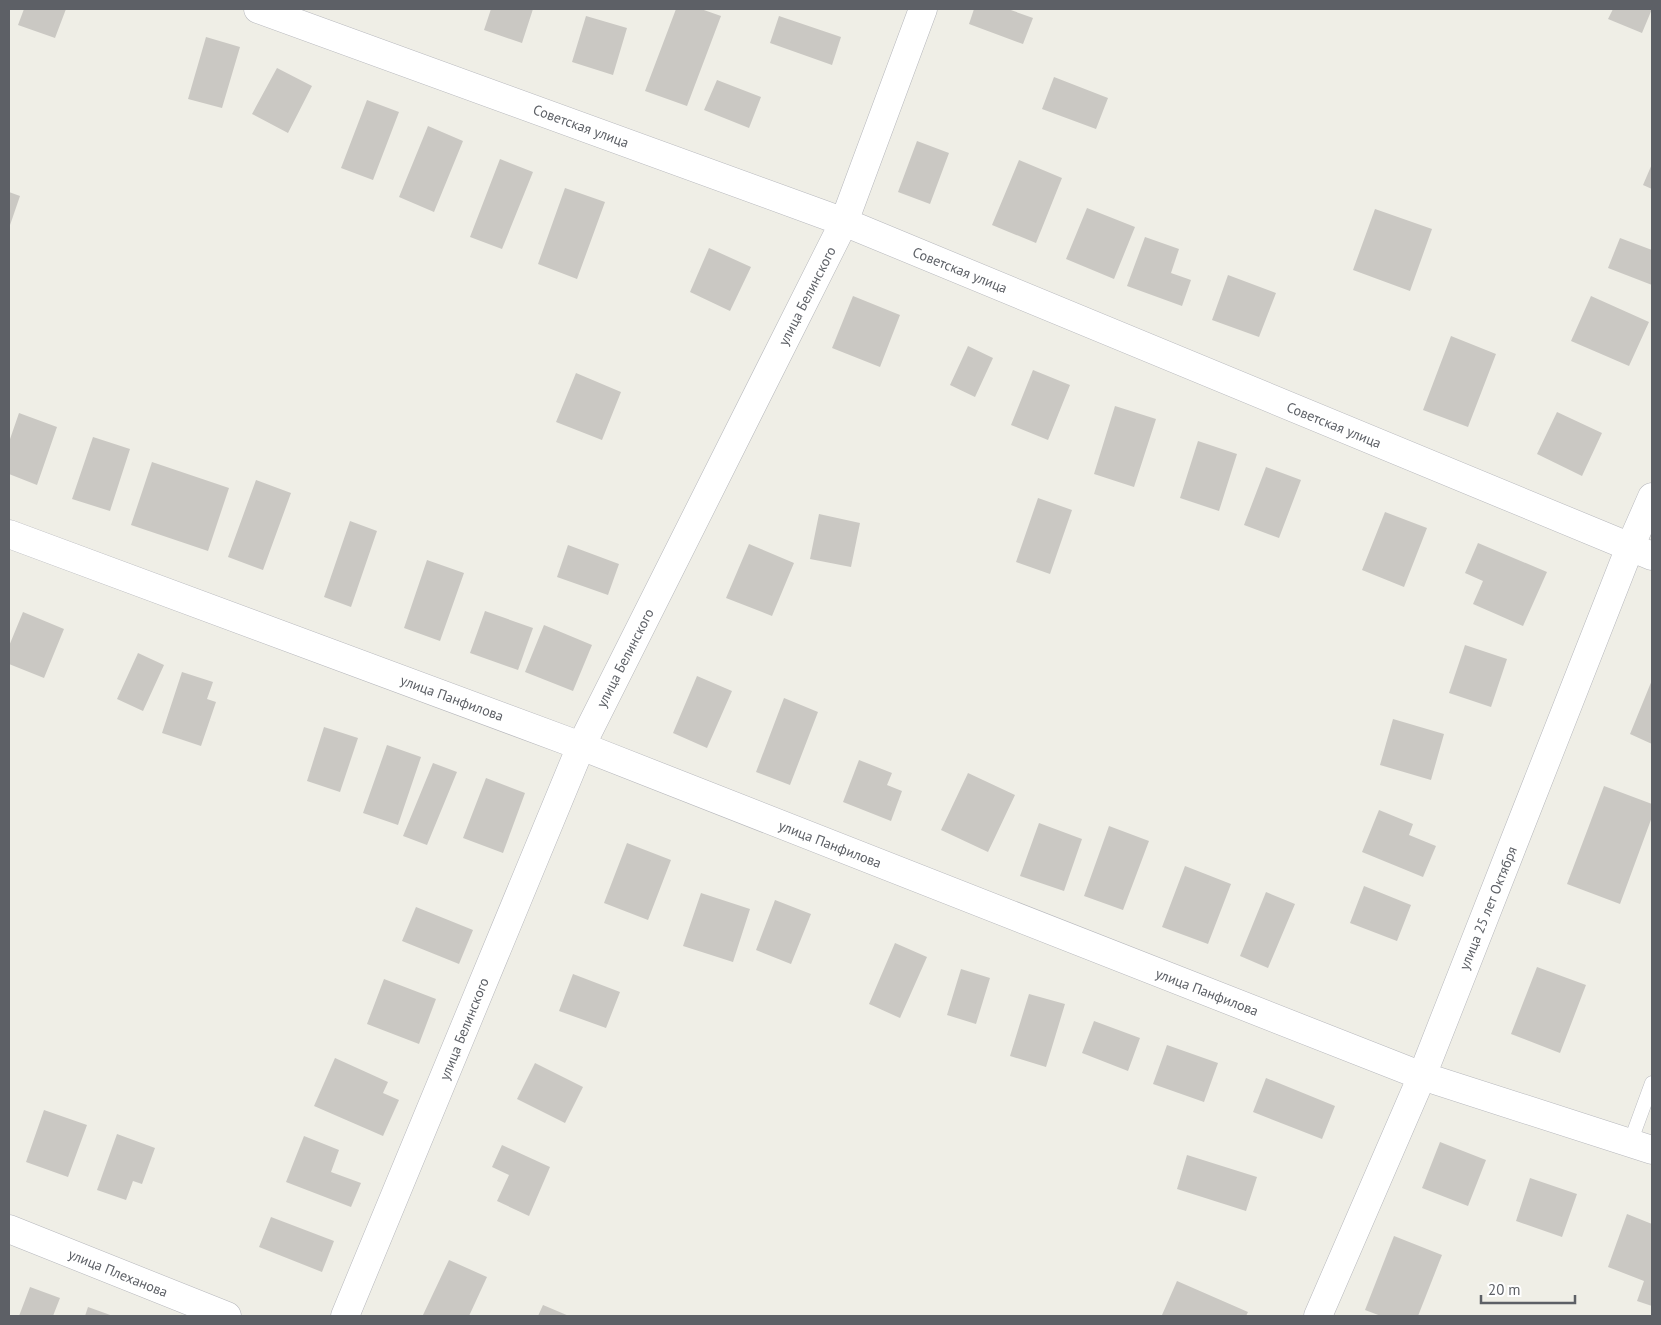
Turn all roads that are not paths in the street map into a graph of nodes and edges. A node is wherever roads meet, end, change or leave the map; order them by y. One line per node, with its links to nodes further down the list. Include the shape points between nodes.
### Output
1 (258, 9): 3 (street, Советская улица)
2 (923, 9): 3 (street, улица Белинского)
3 (844, 222): 6 (street, Советская улица); 7 (street, улица Белинского)
4 (1652, 497): 6 (street, улица 25 лет Октября)
5 (9, 534): 7 (street, улица Панфилова)
6 (1641, 552): 8 (street, улица 25 лет Октября)
7 (581, 746): 8 (street, улица Панфилова); 13 (street, улица Белинского)
8 (1422, 1076): 10 (street, улица Панфилова); 14 (street, улица 25 лет Октября)
9 (1652, 1083): 10 (lane)
10 (1641, 1147)
11 (9, 1229): 12 (street, улица Плеханова)
12 (228, 1316)
13 (345, 1316)
14 (1318, 1316)

